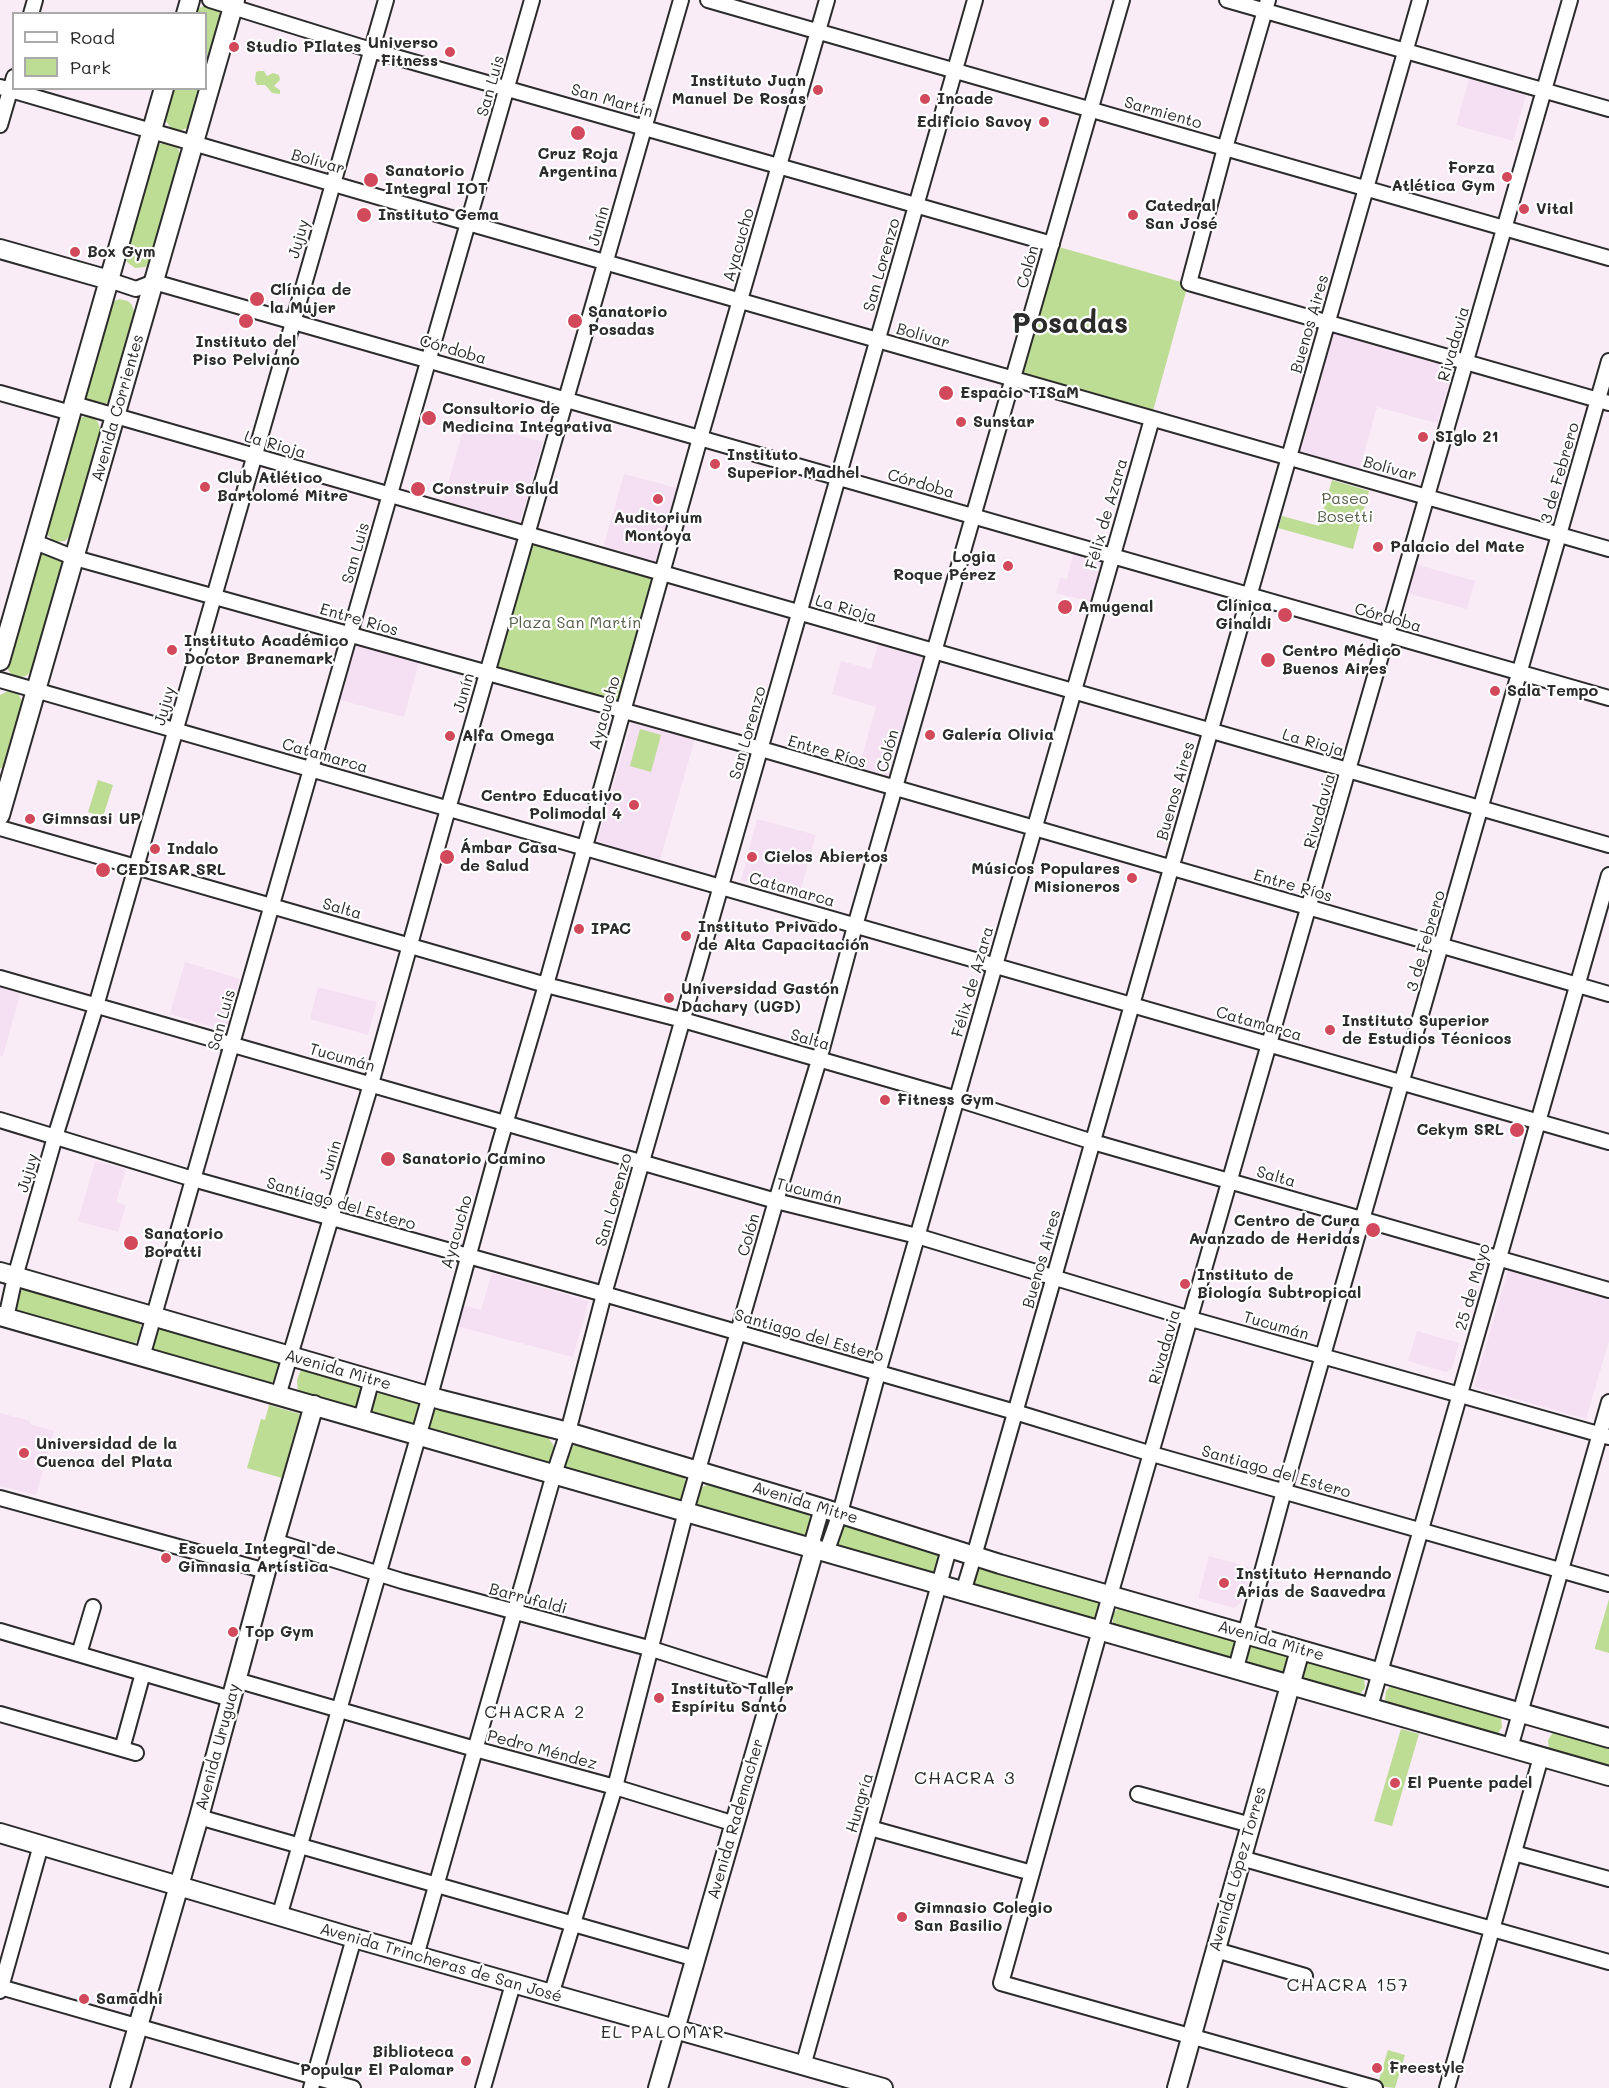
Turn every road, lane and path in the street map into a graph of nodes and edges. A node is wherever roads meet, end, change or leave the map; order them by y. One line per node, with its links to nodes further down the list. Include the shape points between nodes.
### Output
1 (210, 0): 12 (street, San Martín)
2 (386, 0): 15 (street, Jujuy)
3 (532, 0): 19 (street, San Luis)
4 (681, 0): 26 (street, Junín)
5 (708, 0): 14 (street, Sarmiento)
6 (827, 0): 14 (street, Ayacucho)
7 (975, 0): 17 (street, San Lorenzo)
8 (1122, 0): 24 (street, Colón)
9 (1227, 0): 13 (street)
10 (1420, 0): 16 (street, Buenos Aires)
11 (1570, 0): 22 (street, Rivadavia)
12 (234, 3): 15 (street, San Martín); 28 (main road, Avenida Corrientes)
13 (1267, 5): 16 (street); 29 (street)
14 (818, 32): 17 (street, Sarmiento); 30 (street, Ayacucho)
15 (371, 50): 19 (street, San Martín); 31 (street, Jujuy)
16 (1406, 51): 22 (street); 32 (street, Buenos Aires)
17 (955, 70): 24 (street, Sarmiento); 33 (street, San Lorenzo)
18 (8, 85): 25 (street)
19 (507, 87): 26 (street, San Martín); 34 (street, San Luis)
20 (24, 90): 27 (street, Bolívar)
21 (163, 90): 27 (main road)
22 (1544, 91): 23 (street); 35 (street, Rivadavia)
23 (1609, 109)
24 (1091, 110): 29 (street, Sarmiento); 36 (street, Colón)
25 (0, 125)
26 (645, 128): 30 (street, San Martín); 39 (street, Junín)
27 (152, 131): 28 (street, Bolívar); 40 (main road)
28 (194, 143): 31 (street, Bolívar); 41 (main road, Avenida Corrientes)
29 (1225, 147): 32 (street, Sarmiento); 44 (street, via 1189,283)
30 (779, 166): 33 (street, San Martín); 42 (street, Ayacucho)
31 (333, 184): 34 (street, Bolívar); 43 (street, Jujuy)
32 (1366, 188): 35 (street, Sarmiento); 44 (street, Buenos Aires)
33 (916, 206): 36 (street, San Martín); 45 (street, San Lorenzo)
34 (468, 223): 39 (street, Bolívar); 46 (street, San Luis)
35 (1504, 228): 38 (street, Sarmiento); 48 (street, Rivadavia)
36 (1052, 244): 49 (street, Colón)
37 (0, 249): 40 (main road)
38 (1609, 258)
39 (606, 263): 42 (street, Bolívar); 51 (street, Junín)
40 (110, 280): 41 (street, via 136,288); 53 (main road)
41 (154, 282): 43 (street, Córdoba); 54 (main road, Avenida Corrientes)
42 (741, 301): 45 (street, Bolívar); 56 (street, Ayacucho)
43 (293, 322): 46 (street, Córdoba); 57 (street, Jujuy)
44 (1328, 323): 48 (street); 58 (street, Buenos Aires)
45 (877, 340): 49 (street, Bolívar); 59 (street, San Lorenzo)
46 (429, 360): 51 (street, Córdoba); 60 (street, San Luis)
47 (1609, 361): 52 (street, 3 de Febrero)
48 (1466, 362): 52 (street); 61 (street, Rivadavia)
49 (1013, 379): 55 (street, Bolívar); 62 (street, Colón)
50 (0, 393): 53 (street, La Rioja)
51 (566, 400): 56 (street, Córdoba); 63 (street, Junín)
52 (1604, 401): 64 (street, 3 de Febrero)
53 (73, 409): 54 (street, La Rioja); 65 (main road)
54 (116, 416): 57 (street, La Rioja); 68 (main road, Avenida Corrientes)
55 (1152, 418): 58 (street, Bolívar); 67 (street, Félix de Azara)
56 (700, 438): 59 (street, Córdoba); 69 (street, Ayacucho)
57 (254, 456): 60 (street, La Rioja); 71 (street, Jujuy)
58 (1289, 458): 61 (street, Bolívar); 70 (street, Buenos Aires)
59 (838, 478): 62 (street, Córdoba); 72 (street, San Lorenzo)
60 (390, 496): 63 (street, La Rioja); 73 (street, San Luis)
61 (1427, 497): 64 (street, Bolívar); 74 (street, Rivadavia)
62 (973, 516): 67 (street, Córdoba); 75 (street, Colón)
63 (527, 535): 69 (street, La Rioja); 77 (street, Junín)
64 (1559, 535): 66 (street, Bolívar); 78 (street, 3 de Febrero)
65 (35, 542): 68 (street, Entre Ríos); 76 (main road)
66 (1609, 549)
67 (1112, 556): 70 (street, Córdoba); 81 (street, Félix de Azara)
68 (75, 558): 71 (street, Entre Ríos); 80 (main road, Avenida Corrientes)
69 (662, 574): 72 (street, La Rioja); 83 (street, Ayacucho)
70 (1250, 595): 74 (street, Córdoba); 85 (street, Buenos Aires)
71 (214, 596): 73 (street, Entre Ríos); 84 (street, Jujuy)
72 (800, 613): 75 (street, La Rioja); 86 (street, San Lorenzo)
73 (350, 634): 77 (street, Entre Ríos); 87 (street, San Luis)
74 (1388, 635): 78 (street, Córdoba); 88 (street, Rivadavia)
75 (934, 652): 81 (street, La Rioja); 90 (street, Colón)
76 (0, 661)
77 (487, 673): 83 (street, Entre Ríos); 91 (street, Junín)
78 (1520, 673): 82 (street, Córdoba); 92 (street, 3 de Febrero)
79 (0, 680): 80 (street, Catamarca)
80 (37, 690): 84 (street, Catamarca); 89 (main road, Avenida Corrientes)
81 (1073, 692): 85 (street, La Rioja); 95 (street, Félix de Azara)
82 (1609, 698)
83 (623, 711): 86 (street, Entre Ríos); 97 (street, Ayacucho)
84 (176, 730): 87 (street, Catamarca); 98 (street, Jujuy)
85 (1211, 731): 88 (street, La Rioja); 99 (street, Buenos Aires)
86 (760, 749): 90 (street, Entre Ríos); 101 (street, San Lorenzo)
87 (311, 769): 91 (street, Catamarca); 102 (street, San Luis)
88 (1348, 771): 92 (street, La Rioja); 103 (street, Rivadavia)
89 (5, 779): 93 (main road, Avenida Corrientes)
90 (894, 789): 95 (street, Entre Ríos); 104 (street, Colón)
91 (448, 808): 97 (street, Catamarca); 105 (street, Junín)
92 (1481, 808): 96 (street, La Rioja); 106 (street, 3 de Febrero)
93 (0, 815)
94 (0, 828): 98 (street, Salta)
95 (1034, 829): 99 (street, Entre Ríos); 107 (street, Félix de Azara)
96 (1609, 845)
97 (585, 848): 101 (street, Catamarca); 109 (street, Ayacucho)
98 (136, 867): 102 (street, Salta); 113 (street, Jujuy)
99 (1172, 868): 103 (street, Entre Ríos); 112 (street, Buenos Aires)
100 (1609, 875): 110 (street, 25 de Mayo)
101 (721, 887): 104 (street, Catamarca); 114 (street, San Lorenzo)
102 (272, 906): 105 (street, Salta); 116 (street, San Luis)
103 (1309, 908): 106 (street, Entre Ríos); 115 (street, Rivadavia)
104 (855, 926): 107 (street, Catamarca); 117 (street, Colón)
105 (410, 945): 109 (street, Salta); 119 (street, Junín)
106 (1442, 946): 110 (street, Entre Ríos); 118 (street, 3 de Febrero)
107 (995, 965): 112 (street, Catamarca); 120 (street, Félix de Azara)
108 (0, 978): 113 (street, Tucumán)
109 (546, 985): 114 (street, Salta); 123 (street, Ayacucho)
110 (1577, 985): 111 (street, Entre Ríos); 122 (street, 25 de Mayo)
111 (1609, 994)
112 (1132, 1005): 115 (street, Catamarca); 125 (street, Buenos Aires)
113 (96, 1006): 116 (street, Tucumán); 124 (street, Jujuy)
114 (683, 1020): 117 (street, Salta); 127 (street, San Lorenzo)
115 (1270, 1044): 118 (street, Catamarca); 129 (street, Rivadavia)
116 (232, 1045): 119 (street, Tucumán); 128 (street, San Luis)
117 (819, 1060): 120 (street, Salta); 130 (street, Colón)
118 (1403, 1082): 122 (street, Catamarca); 132 (street, 3 de Febrero)
119 (371, 1084): 123 (street, Tucumán); 131 (street, Junín)
120 (957, 1099): 125 (street, Salta); 133 (street, Félix de Azara)
121 (0, 1120): 124 (street, Santiago del Estero)
122 (1538, 1121): 126 (street, Catamarca); 135 (street, 25 de Mayo)
123 (505, 1124): 127 (street, Tucumán); 134 (street, Ayacucho)
124 (55, 1137): 128 (street, Santiago del Estero); 136 (street, Jujuy)
125 (1093, 1142): 129 (street, Salta); 137 (street, Buenos Aires)
126 (1609, 1142)
127 (642, 1163): 130 (street, Tucumán); 139 (street, San Lorenzo)
128 (193, 1179): 131 (street, Santiago del Estero); 140 (street, San Luis)
129 (1230, 1181): 132 (street, Salta); 142 (street, Rivadavia)
130 (776, 1201): 133 (street, Tucumán); 143 (street, Colón)
131 (330, 1217): 134 (street, Santiago del Estero); 144 (street, Junín)
132 (1364, 1219): 135 (street, Salta); 145 (street, 3 de Febrero)
133 (917, 1236): 137 (street, Tucumán); 147 (street, Félix de Azara)
134 (467, 1256): 139 (street, Santiago del Estero); 151 (street, Ayacucho)
135 (1499, 1258): 138 (street, Salta); 149 (street, 25 de Mayo)
136 (8, 1274): 140 (main road, Avenida Mitre); 141 (street, Jujuy)
137 (1054, 1276): 142 (street, Tucumán); 154 (street, Buenos Aires)
138 (1609, 1290)
139 (604, 1294): 143 (street, Santiago del Estero); 156 (street, San Lorenzo)
140 (152, 1316): 144 (main road, Avenida Mitre); 146 (street, San Luis)
141 (3, 1317): 146 (main road)
142 (1191, 1318): 145 (street, Tucumán); 159 (street, Rivadavia)
143 (738, 1333): 147 (street, Santiago del Estero); 160 (street, Colón)
144 (290, 1356): 148 (main road, Avenida Mitre); 150 (street, Junín)
145 (1324, 1356): 149 (street, Tucumán); 162 (street, 3 de Febrero)
146 (142, 1357): 150 (main road)
147 (878, 1373): 154 (street, Santiago del Estero); 166 (street, Félix de Azara)
148 (372, 1379): 151 (main road, Avenida Mitre); 155 (street)
149 (1460, 1395): 158 (street, Tucumán); 167 (street, 25 de Mayo)
150 (278, 1396): 153 (main road)
151 (430, 1396): 156 (main road, Avenida Mitre); 157 (street, Ayacucho)
152 (1609, 1402): 158 (street)
153 (314, 1405): 155 (main road); 168 (main road, Avenida Uruguay)
154 (1015, 1412): 159 (street, Santiago del Estero); 171 (street, Buenos Aires)
155 (361, 1419): 157 (main road)
156 (568, 1432): 160 (main road, Avenida Mitre); 161 (street, San Lorenzo)
157 (418, 1435): 161 (main road); 174 (street, Ayacucho)
158 (1604, 1436): 172 (street)
159 (1152, 1454): 162 (street, Santiago del Estero); 178 (street, Rivadavia)
160 (699, 1471): 164 (main road, Avenida Mitre); 165 (street, Colón)
161 (554, 1474): 165 (main road); 180 (street, San Lorenzo)
162 (1284, 1491): 167 (street, Santiago del Estero); 183 (street, 3 de Febrero)
163 (0, 1497): 173 (street)
164 (822, 1508): 166 (main road, Avenida Mitre); 170 (street, via 813,1539)
165 (686, 1511): 170 (main road); 184 (street, Colón)
166 (840, 1513): 169 (main road, Avenida Mitre); 170 (street, Félix de Azara)
167 (1420, 1531): 172 (street, Santiago del Estero); 189 (street, 25 de Mayo)
168 (274, 1541): 173 (main road, Avenida Uruguay); 174 (street, Barrufaldi)
169 (949, 1549): 171 (main road, Avenida Mitre); 176 (street, Hungría)
170 (820, 1552): 176 (main road); 192 (main road, Avenida Rademacher)
171 (974, 1556): 177 (street, Buenos Aires); 178 (main road, Avenida Mitre)
172 (1561, 1570): 175 (street, Santiago del Estero); 196 (street)
173 (266, 1571): 190 (main road, Avenida Uruguay)
174 (378, 1574): 180 (street, Barrufaldi); 195 (street, Ayacucho)
175 (1609, 1584)
176 (939, 1585): 177 (main road); 210 (street, Hungría)
177 (963, 1592): 181 (main road)
178 (1111, 1596): 181 (street, Rivadavia); 183 (main road, Avenida Mitre)
179 (93, 1607): 186 (street)
180 (514, 1613): 184 (street, Barrufaldi); 201 (street, San Lorenzo)
181 (1100, 1630): 187 (main road); 216 (street, Rivadavia)
182 (0, 1631): 186 (street)
183 (1246, 1633): 185 (main road, Avenida Mitre); 187 (street, 3 de Febrero)
184 (652, 1649): 192 (street, Barrufaldi); 205 (street, Colón)
185 (1300, 1650): 189 (main road, Avenida Mitre); 191 (main road, Avenida López Torres)
186 (79, 1654): 188 (street)
187 (1236, 1668): 191 (main road)
188 (143, 1673): 193 (street); 200 (street)
189 (1380, 1673): 194 (street, 25 de Mayo); 196 (main road, Avenida Mitre)
190 (236, 1680): 193 (main road, Avenida Uruguay); 195 (street, Pedro Méndez)
191 (1291, 1684): 194 (main road); 209 (main road, Avenida López Torres)
192 (774, 1688): 208 (main road, Avenida Rademacher)
193 (231, 1699): 207 (main road, Avenida Uruguay)
194 (1370, 1707): 199 (main road)
195 (339, 1709): 201 (street, Pedro Méndez); 213 (street, Ayacucho)
196 (1520, 1713): 198 (main road, Avenida Mitre); 199 (street)
197 (0, 1714): 200 (street)
198 (1609, 1738)
199 (1510, 1748): 203 (main road)
200 (122, 1749): 202 (street)
201 (475, 1749): 205 (street, Pedro Méndez); 218 (street, San Lorenzo)
202 (136, 1753)
203 (1541, 1756): 204 (main road); 214 (street)
204 (1609, 1776)
205 (615, 1786): 208 (street, Pedro Méndez); 221 (street, Colón)
206 (1138, 1794): 209 (street)
207 (199, 1817): 213 (street); 219 (main road, Avenida Uruguay)
208 (735, 1824): 226 (main road, Avenida Rademacher)
209 (1251, 1825): 215 (main road, Avenida López Torres)
210 (870, 1828): 216 (street); 235 (street, Hungría)
211 (0, 1833): 212 (main road, Avenida Trincheras de San José)
212 (41, 1845): 219 (main road, Avenida Trincheras de San José); 230 (street)
213 (300, 1845): 218 (street); 220 (street, Ayacucho)
214 (1514, 1853): 217 (street); 222 (street)
215 (1241, 1858): 222 (street); 224 (main road, Avenida López Torres)
216 (1032, 1873): 234 (street, Rivadavia, via 1001,1983)
217 (1609, 1879)
218 (436, 1885): 221 (street); 225 (street, San Lorenzo)
219 (178, 1886): 220 (main road, Avenida Trincheras de San José); 232 (main road, Avenida Uruguay)
220 (279, 1917): 223 (main road, Avenida Trincheras de San José)
221 (571, 1924): 226 (street); 231 (street, Colón)
222 (1492, 1929): 227 (street); 244 (street)
223 (354, 1938): 225 (main road, Avenida Trincheras de San José); 236 (street)
224 (1216, 1950): 228 (street); 234 (main road, Avenida López Torres)
225 (416, 1956): 229 (main road, Avenida Trincheras de San José)
226 (696, 1959): 233 (main road, Avenida Rademacher)
227 (1609, 1962)
228 (1305, 1976)
229 (513, 1984): 231 (main road, Avenida Trincheras de San José); 239 (street)
230 (0, 1988): 232 (street)
231 (551, 1995): 233 (main road, Avenida Trincheras de San José)
232 (138, 2027): 236 (street); 237 (main road, Avenida Uruguay)
233 (675, 2030): 235 (main road, Avenida Trincheras de San José); 240 (main road, Avenida Rademacher)
234 (1191, 2037): 242 (main road, Avenida López Torres); 243 (street)
235 (803, 2066): 241 (main road, Avenida Trincheras de San José)
236 (313, 2082): 238 (street)
237 (120, 2088)
238 (353, 2088)
239 (483, 2088)
240 (658, 2088)
241 (883, 2088)
242 (1177, 2088)
243 (1375, 2088)
244 (1447, 2088)

